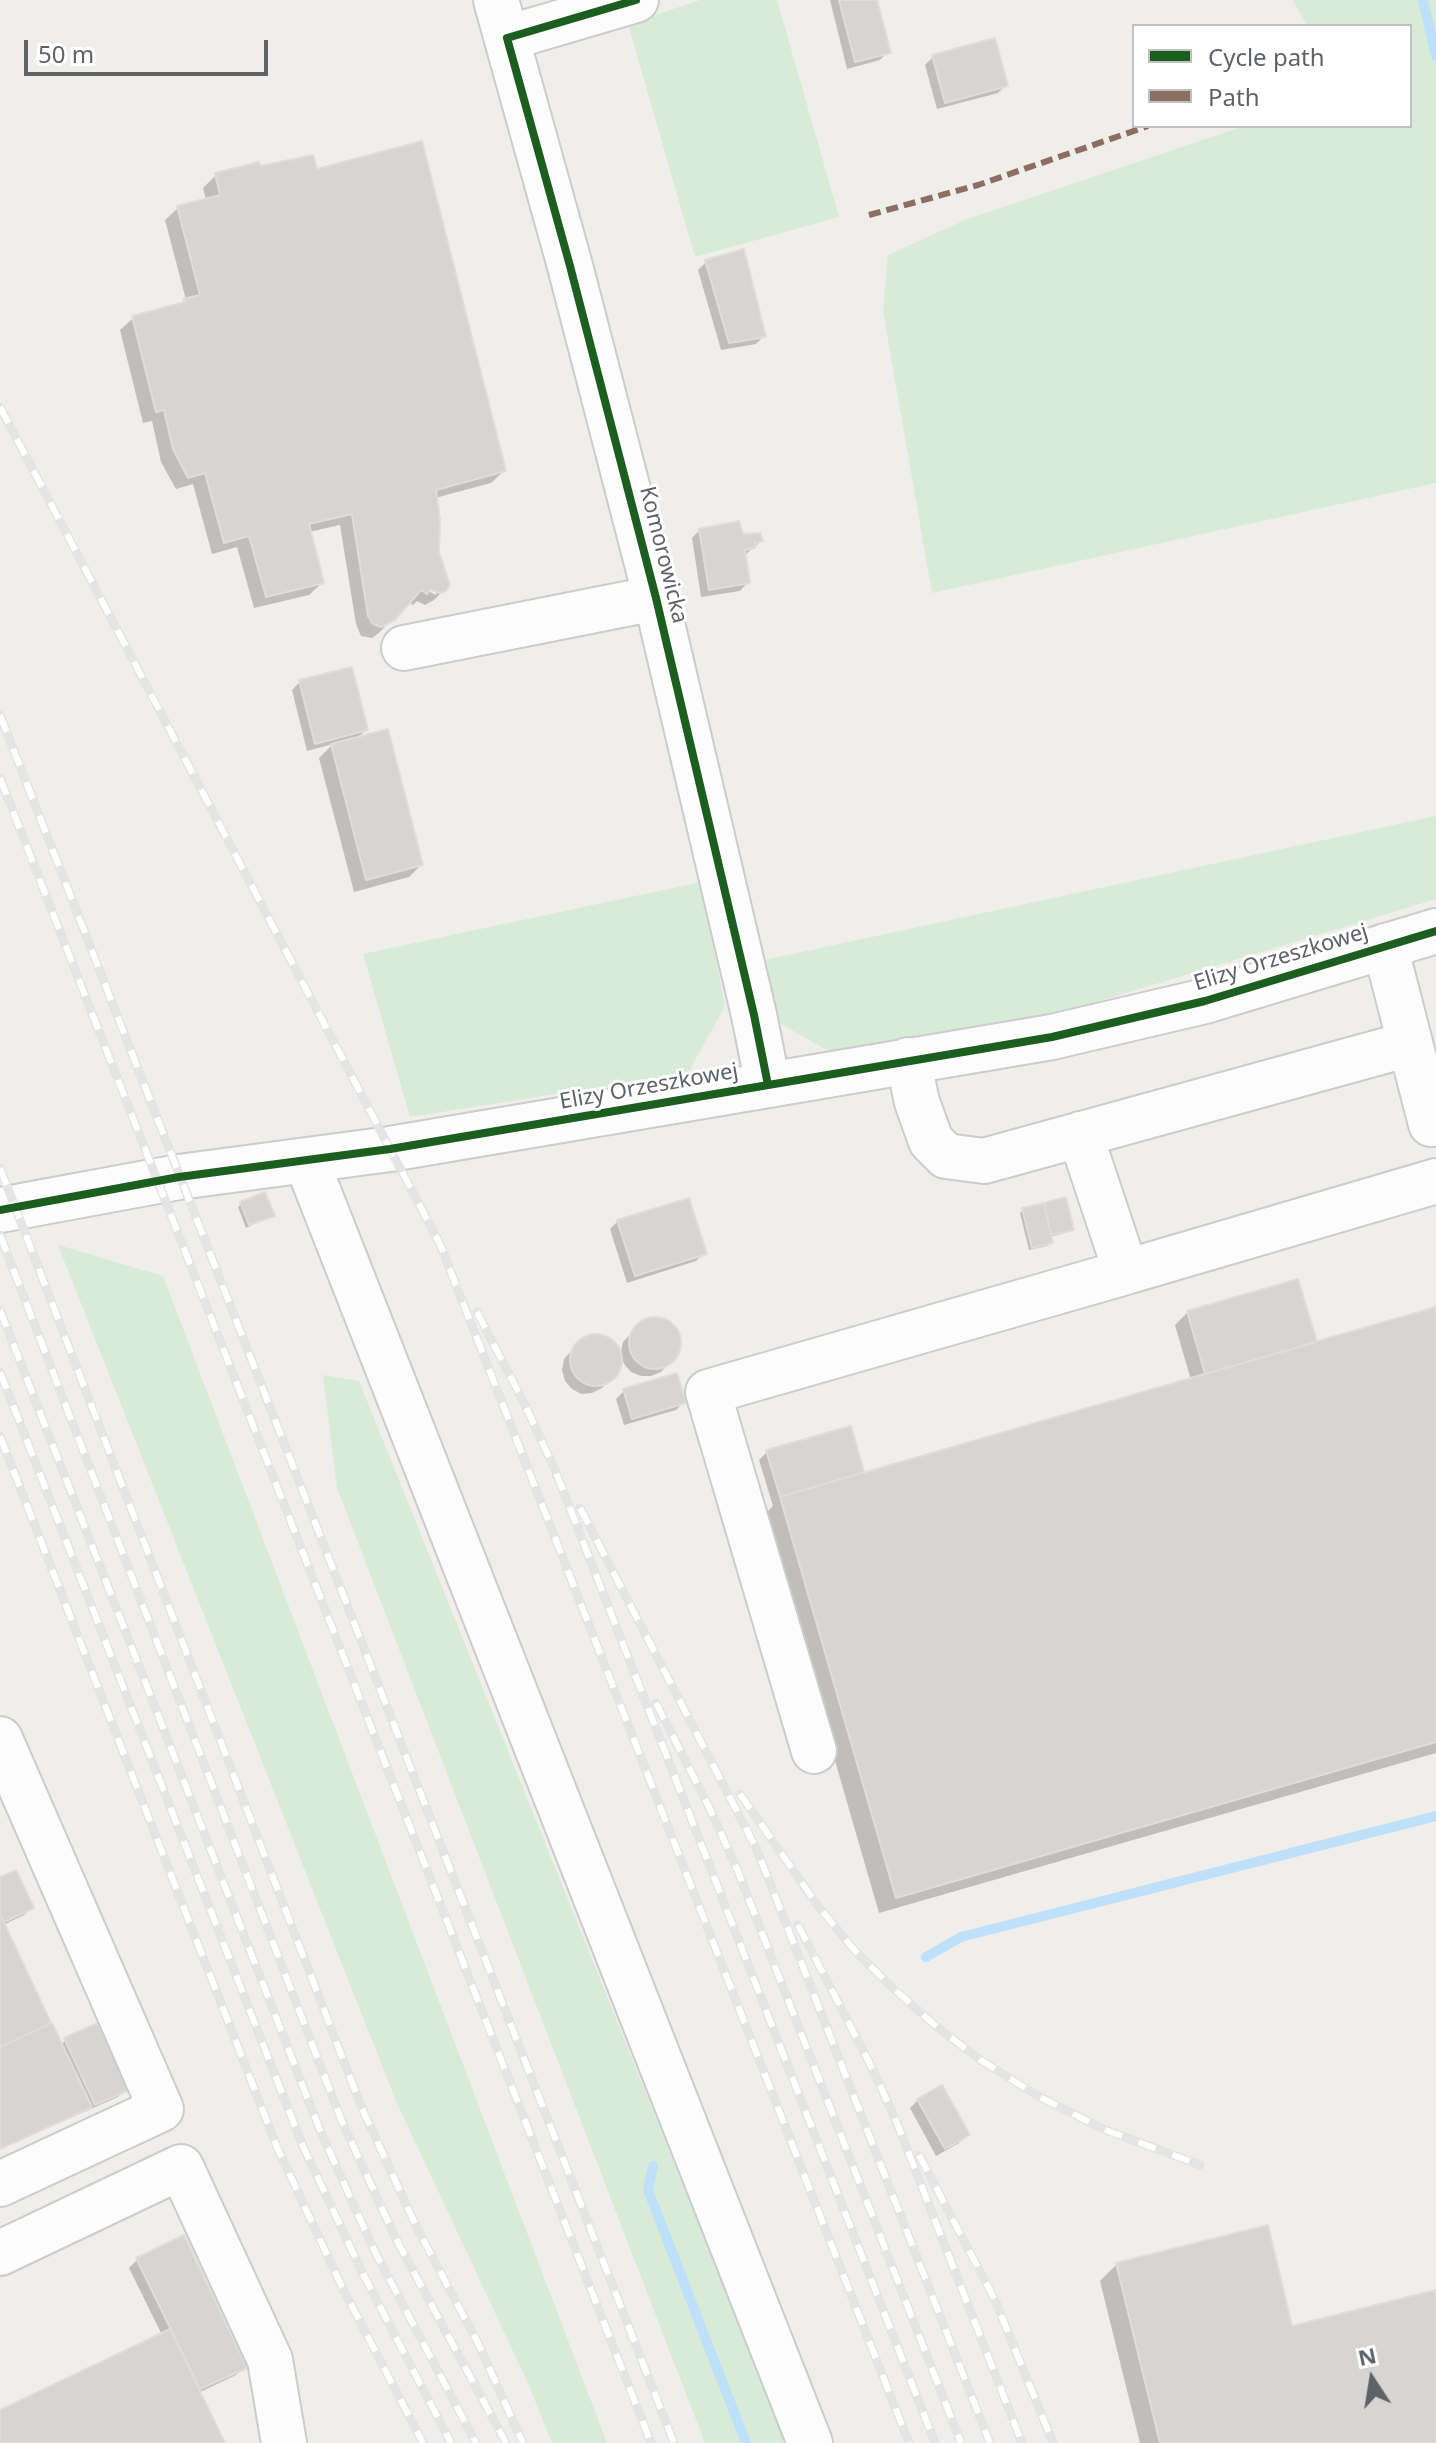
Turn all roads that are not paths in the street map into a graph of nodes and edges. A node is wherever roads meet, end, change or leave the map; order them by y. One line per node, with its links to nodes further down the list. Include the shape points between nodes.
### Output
1 (636, 0): 2 (street)
2 (501, 19): 3 (street, Komorowicka)
3 (656, 598): 4 (street); 9 (street, Komorowicka)
4 (404, 648)
5 (1436, 931): 6 (street, Elizy Orzeszkowej)
6 (1385, 946): 7 (street, Elizy Orzeszkowej, via 1190,1004 1052,1037); 8 (street)
7 (908, 1060): 9 (street, Elizy Orzeszkowej); 11 (street, via 931,1141 946,1156 984,1161)
8 (1421, 1060): 10 (street, via 1431,1124); 11 (street)
9 (768, 1085): 12 (street, Elizy Orzeszkowej)
10 (1436, 1122)
11 (1080, 1134): 15 (street)
12 (306, 1160): 14 (street, Elizy Orzeszkowej); 21 (street)
13 (1436, 1181): 15 (street)
14 (0, 1210)
15 (1126, 1272): 17 (street, via 708,1392)
16 (0, 1739): 18 (street, via 161,2109)
17 (814, 1751)
18 (0, 2184)
19 (0, 2253): 20 (street, via 181,2167 270,2360)
20 (284, 2443)
21 (810, 2443)

